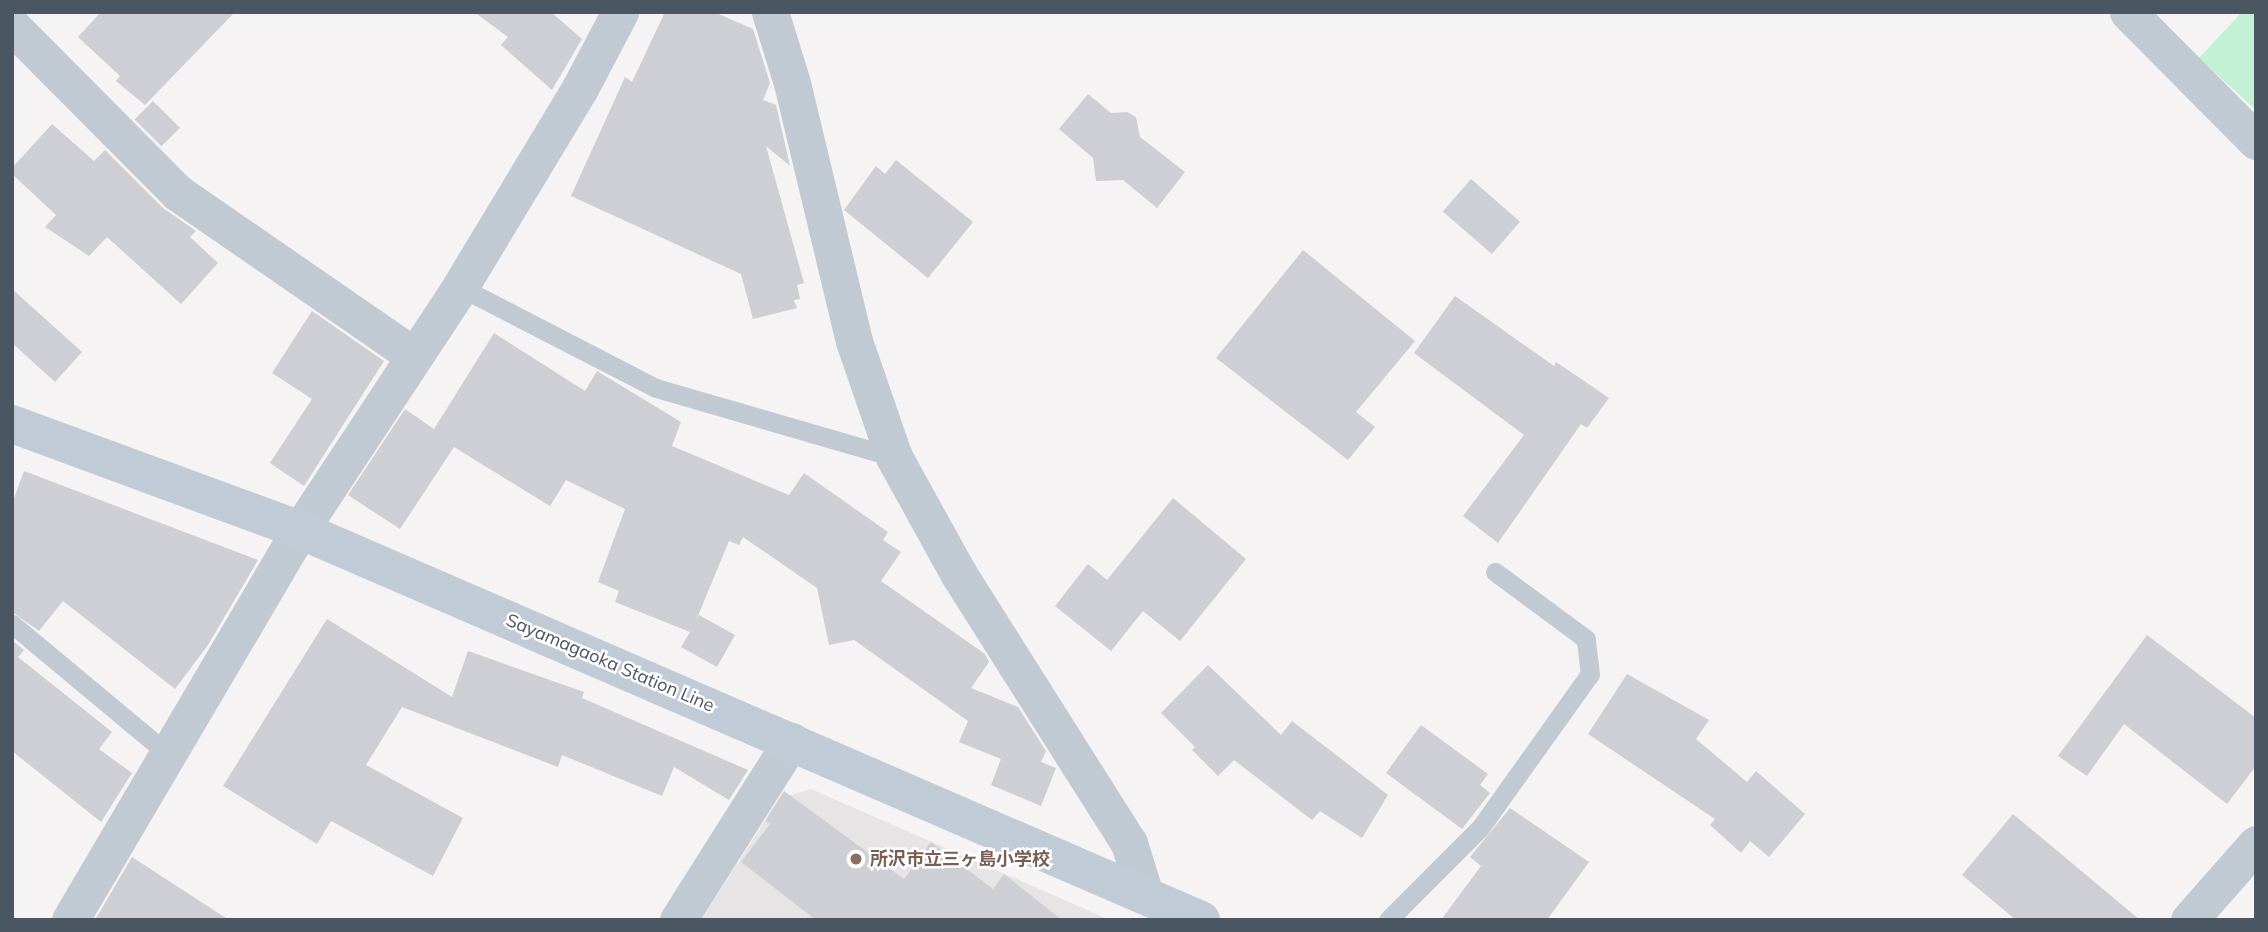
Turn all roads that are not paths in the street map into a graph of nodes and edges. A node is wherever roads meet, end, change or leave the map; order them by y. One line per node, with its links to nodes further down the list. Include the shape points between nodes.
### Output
1 (620, 12): 6 (street, via 580,88)
2 (770, 12): 9 (street, via 792,83 853,341)
3 (2128, 12): 5 (street)
4 (12, 26): 7 (street, via 178,193)
5 (2256, 141)
6 (460, 287): 7 (street); 9 (lane, via 656,388)
7 (414, 356): 10 (street)
8 (16, 432): 10 (main road, Sayamagaoka Station Line)
9 (894, 457): 16 (street, via 957,573 1129,843)
10 (300, 530): 13 (main road, Sayamagaoka Station Line); 14 (street)
11 (1496, 572): 20 (lane, via 1586,639 1590,674 1480,828)
12 (12, 624): 14 (lane)
13 (791, 741): 16 (main road, Sayamagaoka Station Line); 18 (street)
14 (168, 754): 17 (street)
15 (2256, 844): 21 (street)
16 (1145, 895): 19 (main road, Sayamagaoka Station Line)
17 (70, 920)
18 (678, 920)
19 (1201, 920)
20 (1388, 920)
21 (2189, 920)

